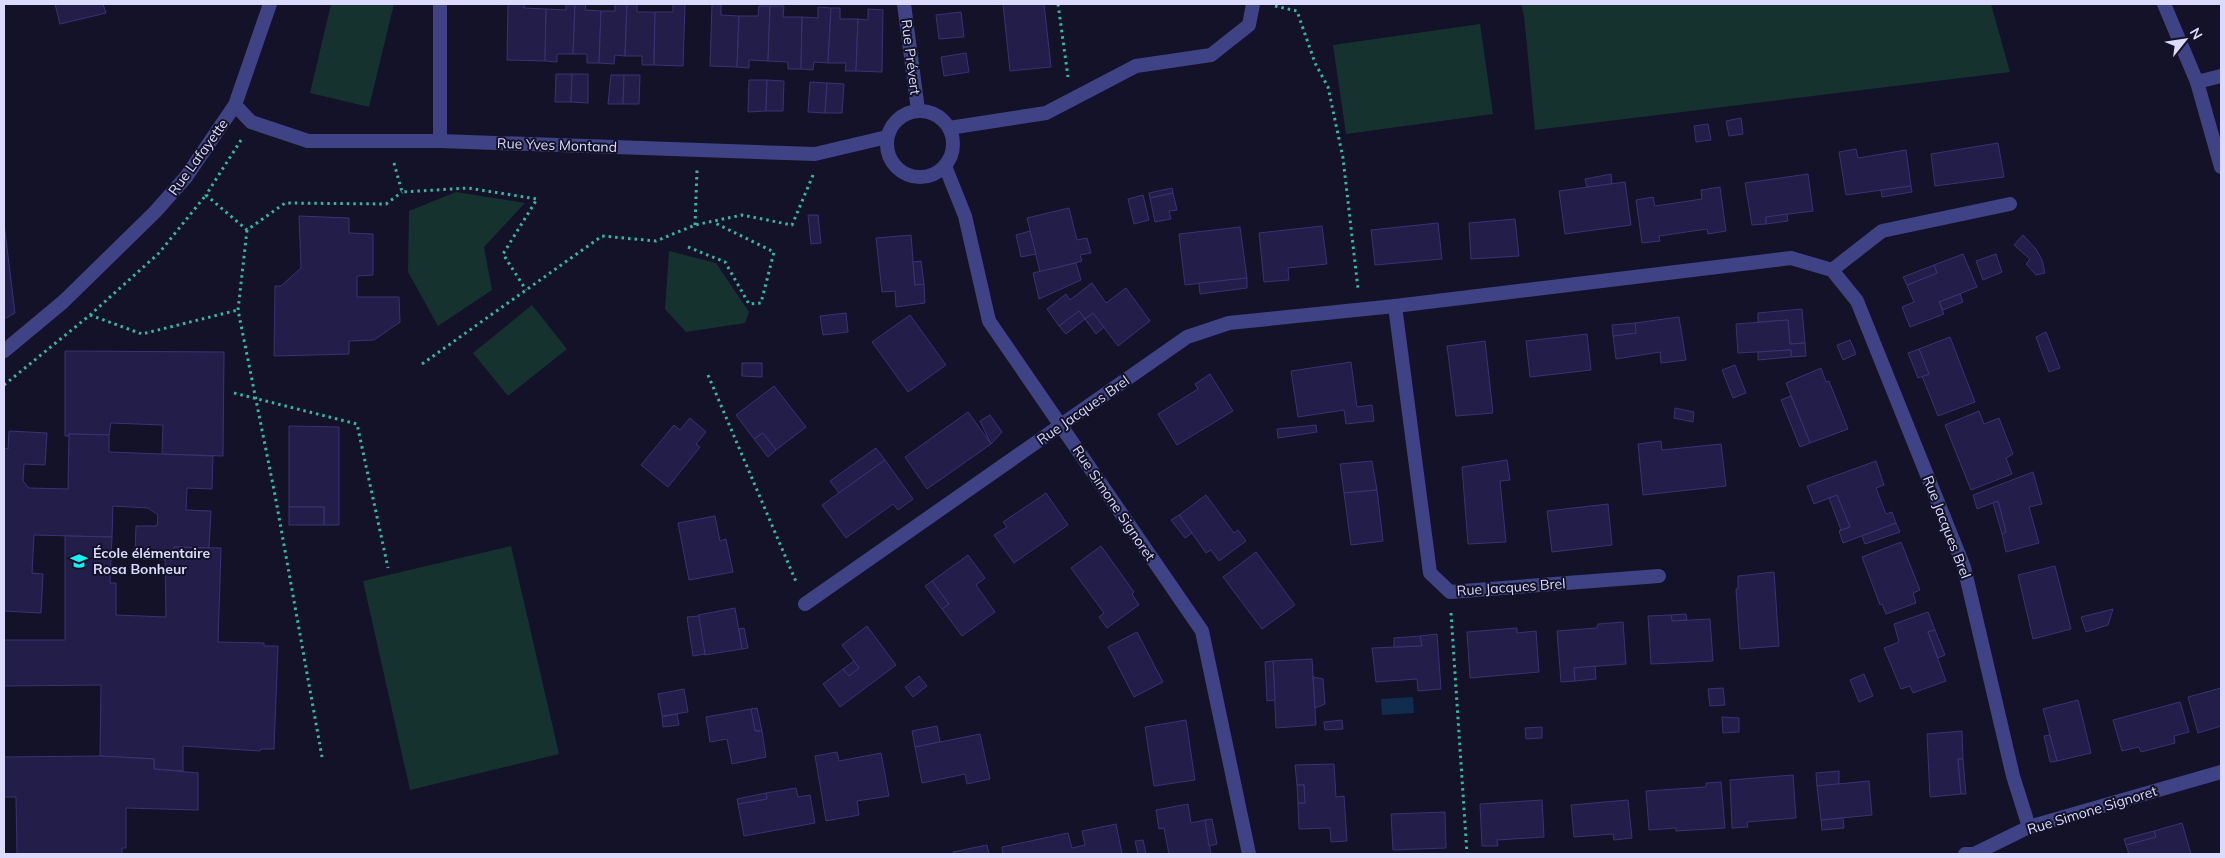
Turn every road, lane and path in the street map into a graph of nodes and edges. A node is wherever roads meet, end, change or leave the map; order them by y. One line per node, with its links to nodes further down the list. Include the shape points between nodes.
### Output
1 (270, 4): 11 (street, Rue Lafayette)
2 (440, 4): 17 (street)
3 (904, 4): 12 (street, Rue Prévert)
4 (1058, 4): 10 (path)
5 (1253, 4): 10 (street, via 1249,26 1212,55 1136,66)
6 (2164, 4): 9 (street)
7 (1273, 6): 32 (path, via 1297,11 1315,63 1328,87 1343,158)
8 (2221, 76): 9 (street)
9 (2197, 82): 21 (street)
10 (1071, 100): 14 (street, via 1046,113)
11 (235, 105): 13 (street, Rue Yves Montand); 35 (street, Rue Lafayette, via 186,177 155,212)
12 (918, 110): 14 (street, via 936,114); 15 (street, via 897,118)
13 (251, 122): 16 (street, Rue Yves Montand, via 308,141); 23 (path)
14 (949, 128): 20 (street, via 953,147)
15 (887, 137): 19 (street, Rue Yves Montand); 20 (street, via 890,159 905,174 926,177)
16 (388, 140): 17 (street, Rue Yves Montand); 22 (path)
17 (440, 140): 18 (street, Rue Yves Montand)
18 (697, 150): 19 (street, Rue Yves Montand); 26 (path)
19 (815, 154): 25 (path, via 813,174 792,225 742,215)
20 (945, 166): 43 (street, Rue Simone Signoret, via 965,216 989,321)
21 (2221, 167)
22 (402, 192): 27 (path, via 386,204 285,203); 30 (path, via 468,188 537,199 503,254)
23 (206, 194): 27 (path); 34 (path, via 159,253)
24 (2010, 204): 29 (street, via 1882,231)
25 (712, 221): 26 (path); 28 (path, via 774,252 761,303 749,304 725,262)
26 (695, 225): 30 (path, via 656,241 602,236)
27 (247, 230): 33 (path)
28 (688, 247)
29 (1832, 270): 31 (street, Rue Jacques Brel, via 1791,258); 50 (street, Rue Jacques Brel, via 1857,301 1964,567 2013,776)
30 (526, 290): 38 (path)
31 (1395, 306): 32 (street, Rue Jacques Brel); 46 (street, Rue Jacques Brel, via 1430,573)
32 (1360, 309): 43 (street, Rue Jacques Brel, via 1228,323 1187,337)
33 (238, 310): 34 (path, via 142,334); 42 (path)
34 (90, 315): 40 (path)
35 (38, 324): 36 (street, Rue Lafayette); 37 (street, Rue Lafayette)
36 (4, 346)
37 (4, 351)
38 (422, 364)
39 (708, 375): 47 (path)
40 (4, 385)
41 (234, 393): 42 (path)
42 (256, 400): 44 (path, via 357,424); 48 (path)
43 (1061, 425): 47 (street, Rue Jacques Brel); 51 (street, Rue Simone Signoret, via 1202,632)
44 (388, 568)
45 (1659, 576): 46 (street, Rue Jacques Brel)
46 (1450, 592): 52 (path)
47 (805, 604)
48 (322, 757)
49 (2221, 772): 50 (street, Rue Simone Signoret)
50 (2029, 827): 53 (street, Rue Simone Signoret, via 1974,854)
51 (1248, 854)
52 (1468, 854)
53 (1965, 854)

